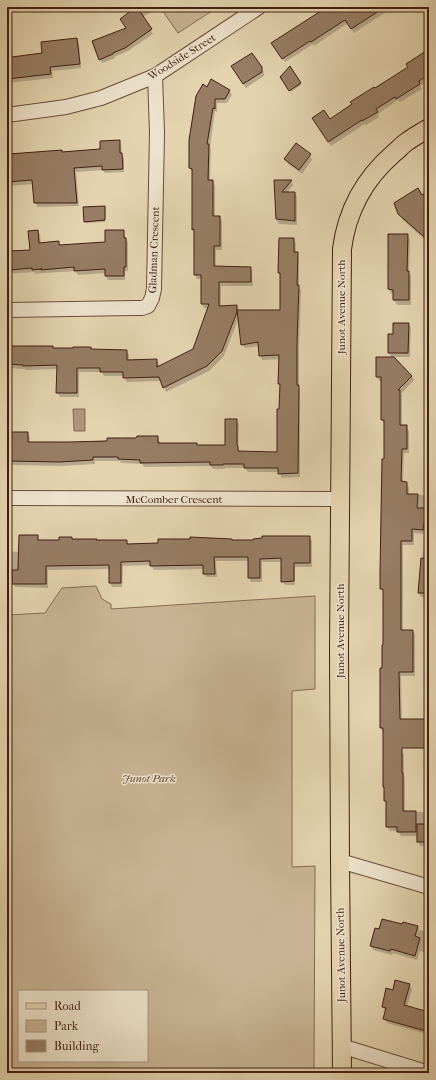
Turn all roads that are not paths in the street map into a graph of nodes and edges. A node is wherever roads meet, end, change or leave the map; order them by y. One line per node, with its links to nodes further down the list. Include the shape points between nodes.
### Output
1 (259, 7): 2 (street, Woodside Street)
2 (156, 76): 3 (street, Woodside Street, via 101,98 66,107); 5 (street, Gladman Crescent, via 154,289 148,306)
3 (7, 114)
4 (429, 128): 7 (main road, Junot Avenue North, via 407,142 370,177 362,187 344,231)
5 (7, 310)
6 (7, 498): 7 (street, McComber Crescent)
7 (341, 499): 8 (main road, Junot Avenue North)
8 (340, 861): 9 (street); 10 (main road, Junot Avenue North)
9 (429, 887)
10 (342, 1046): 11 (main road, Junot Avenue North); 12 (street)
11 (342, 1073)
12 (429, 1073)

